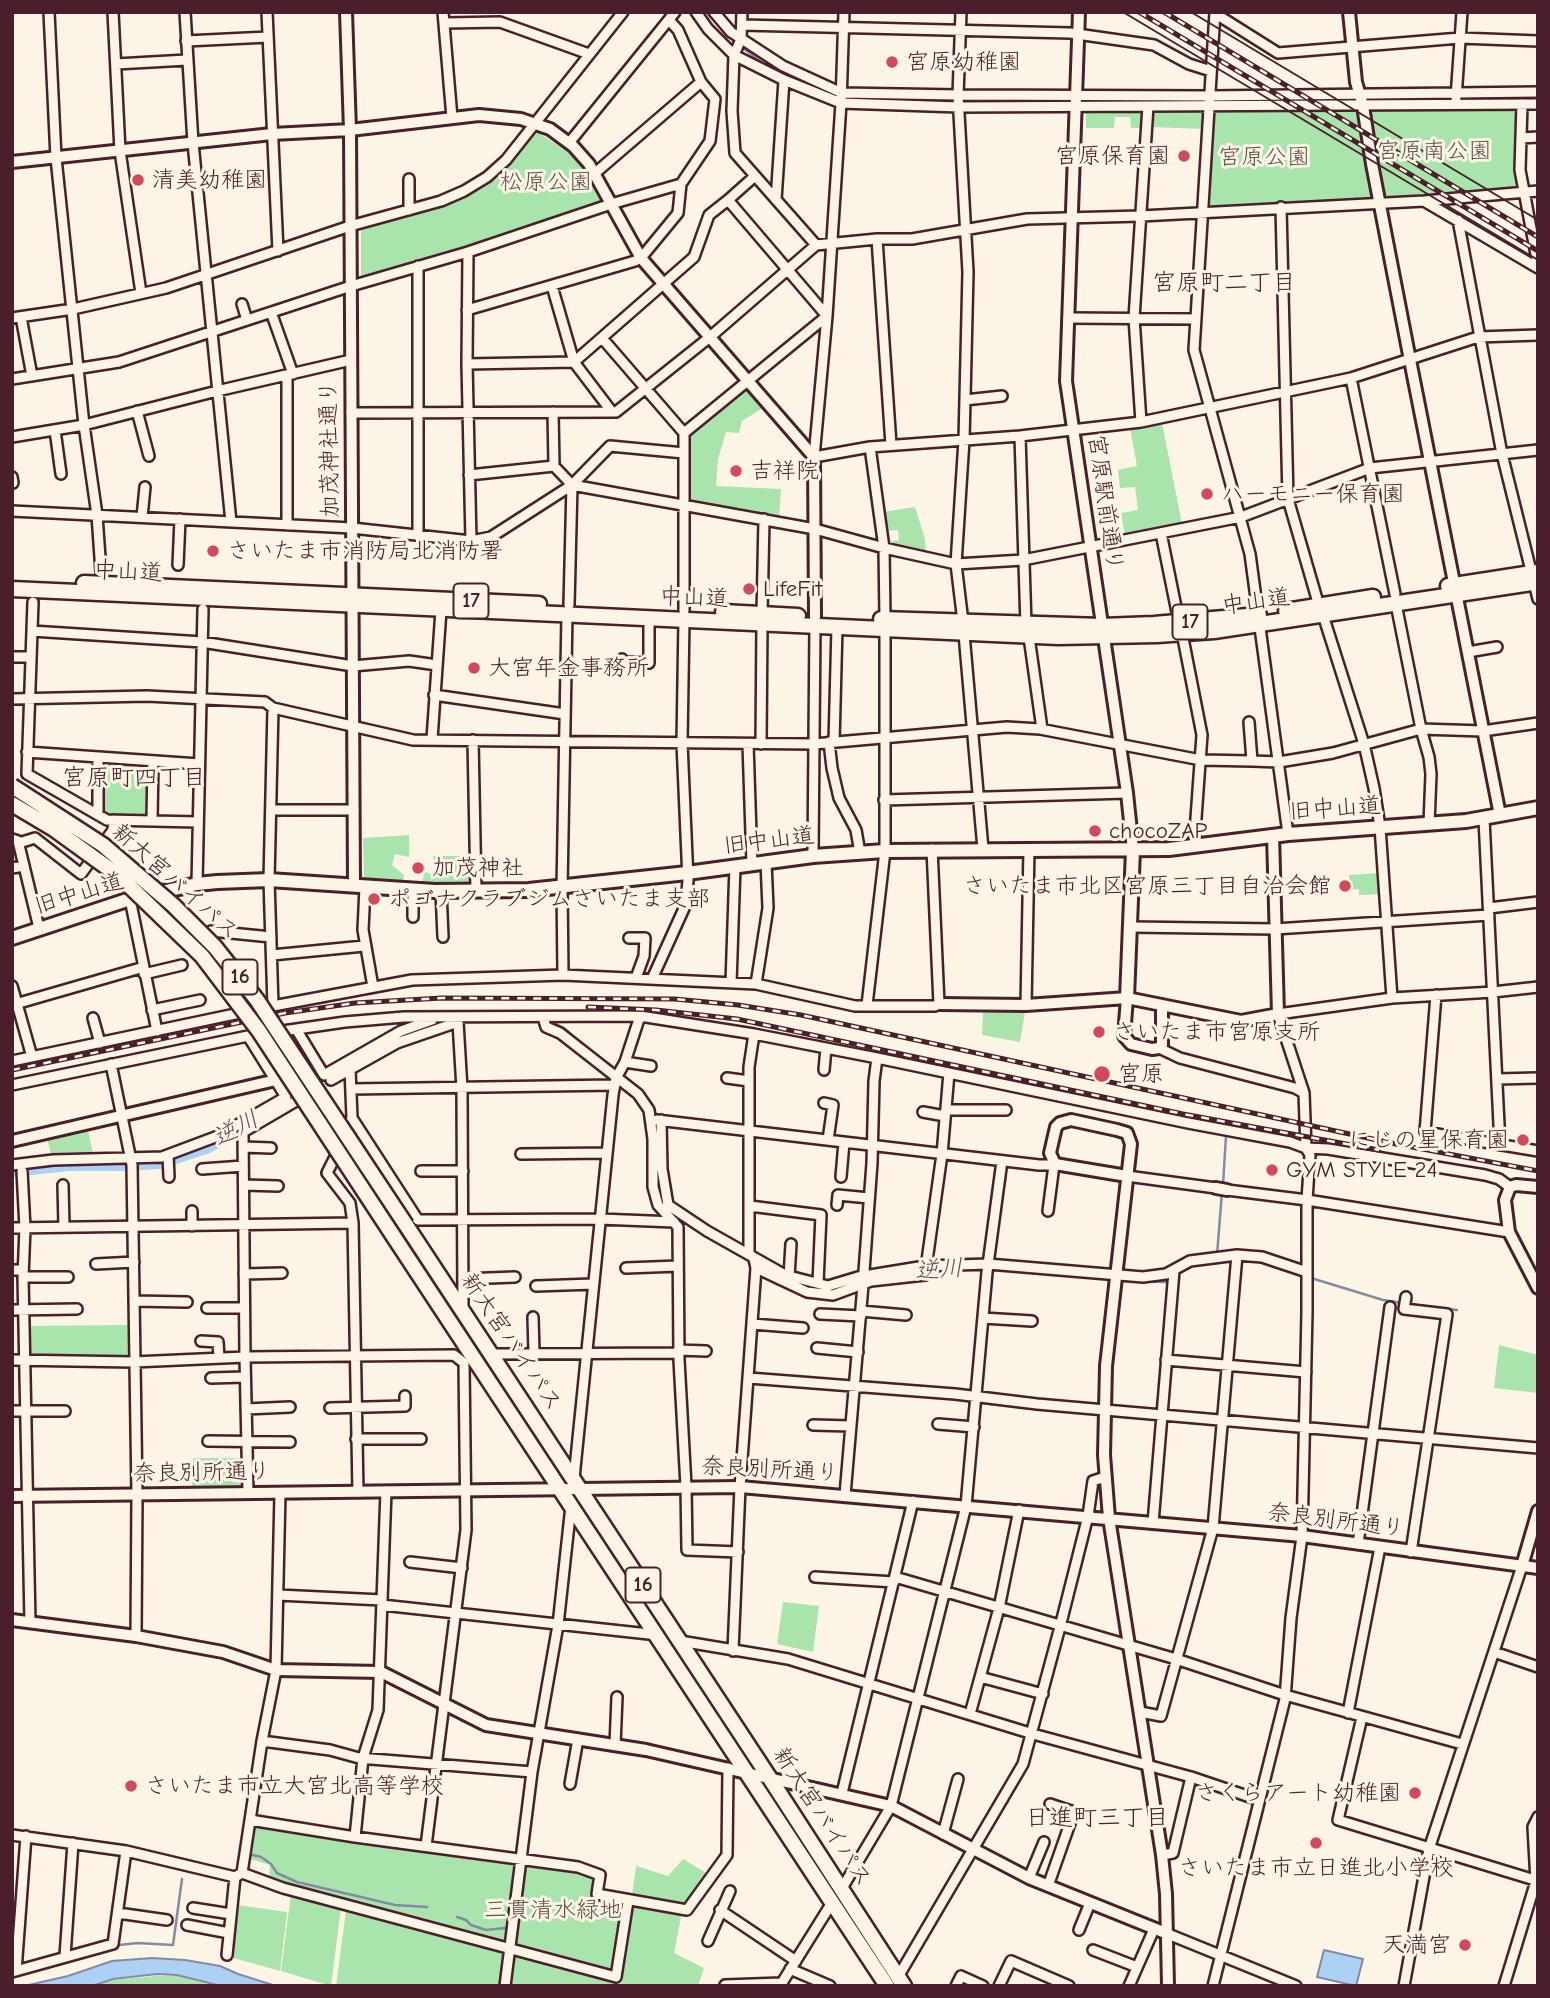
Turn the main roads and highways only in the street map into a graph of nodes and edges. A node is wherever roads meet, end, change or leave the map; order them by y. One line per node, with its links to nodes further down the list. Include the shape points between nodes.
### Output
1 (1535, 577): 8 (highway, 中山道 / 17, via 1181,628 1028,631)
2 (12, 580): 4 (highway, 中山道 / 17)
3 (12, 589): 4 (highway, 中山道 / 17)
4 (353, 601): 5 (highway, 中山道 / 17); 5 (highway, 中山道 / 17, via 441,610)
5 (568, 610): 6 (highway, 中山道 / 17); 6 (highway, 中山道 / 17, via 649,619)
6 (684, 615): 7 (highway, 中山道 / 17)
7 (815, 621): 8 (highway, 中山道 / 17); 8 (highway, 中山道 / 17, via 837,627)
8 (885, 624)
9 (12, 786): 15 (highway, 新大宮バイパス / 16, bridge, via 103,845 215,947 257,1000 491,1354)
10 (12, 804): 15 (highway, 新大宮バイパス / 16, bridge, via 119,876 202,956 253,1023 394,1237)
11 (1538, 808): 12 (main road, 旧中山道, via 1484,819)
12 (1133, 850): 13 (main road, 旧中山道, via 885,851 562,888 441,891 269,880 197,884 130,899); 14 (main road, 宮原駅前通り)
13 (12, 938)
14 (1127, 998)
15 (571, 1491): 16 (highway, 新大宮バイパス / 16, via 680,1641 841,1889); 16 (highway, 新大宮バイパス / 16, via 658,1635 832,1903)
16 (896, 1983)

